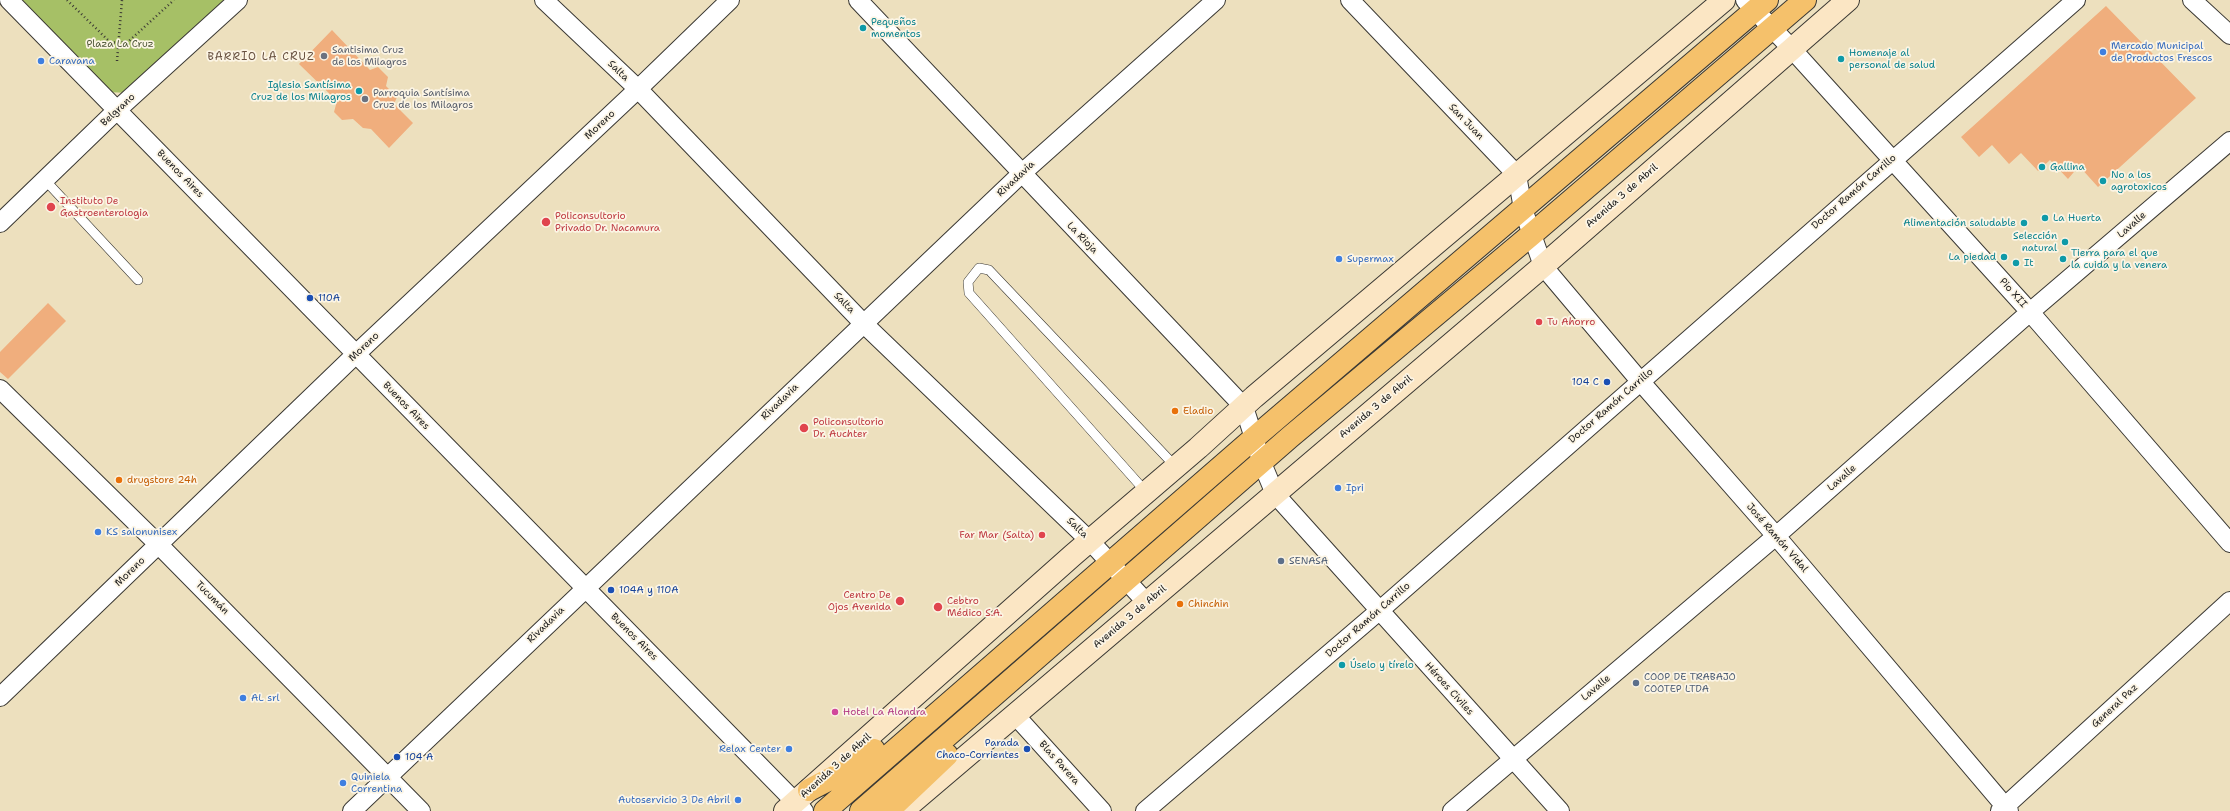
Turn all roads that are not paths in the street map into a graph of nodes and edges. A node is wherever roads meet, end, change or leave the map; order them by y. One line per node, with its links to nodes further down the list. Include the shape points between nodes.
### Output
1 (9, 0): 18 (street, Buenos Aires)
2 (238, 0): 18 (street, Belgrano)
3 (544, 0): 17 (street, Salta)
4 (730, 0): 17 (street, Moreno)
5 (858, 0): 21 (street, La Rioja)
6 (1216, 0): 21 (street, Rivadavia)
7 (1350, 0): 22 (street, San Juan)
8 (1724, 0): 22 (main road, Avenida 3 de Abril)
9 (1804, 0): 14 (highway)
10 (1848, 0): 16 (main road, Avenida 3 de Abril)
11 (2076, 0): 20 (street, Doctor Ramón Carrillo)
12 (2192, 0): 15 (street)
13 (1755, 3): 14 (street, Pio XII); 24 (highway)
14 (1772, 28): 16 (street, Pio XII); 26 (highway)
15 (2230, 35)
16 (1791, 48): 20 (street, Pio XII); 27 (main road, Avenida 3 de Abril)
17 (638, 90): 30 (street, Salta); 31 (street, Moreno)
18 (117, 110): 23 (street, Belgrano); 31 (street, Buenos Aires)
19 (2230, 141): 29 (street, Lavalle)
20 (1892, 160): 29 (street, Pio XII); 32 (street, Doctor Ramón Carrillo)
21 (1021, 174): 30 (street, Rivadavia); 34 (street, La Rioja)
22 (1517, 175): 24 (street); 34 (main road, Avenida 3 de Abril)
23 (45, 180): 25 (street, Belgrano); 28 (lane)
24 (1523, 209): 26 (street); 35 (highway)
25 (0, 223)
26 (1531, 235): 27 (street); 36 (highway)
27 (1543, 266): 32 (street, José Ramón Vidal); 39 (main road, Avenida 3 de Abril)
28 (138, 280)
29 (2030, 312): 40 (street, Lavalle); 42 (street, Pio XII)
30 (863, 322): 41 (street, Salta); 46 (street, Rivadavia)
31 (356, 354): 43 (street, Moreno); 46 (street, Buenos Aires)
32 (1640, 380): 40 (street, José Ramón Vidal); 49 (street, Doctor Ramón Carrillo)
33 (0, 389): 43 (street, Tucumán)
34 (1244, 407): 35 (street, La Rioja); 37 (main road, Avenida 3 de Abril)
35 (1254, 438): 36 (street, La Rioja); 44 (highway)
36 (1262, 463): 39 (street, La Rioja); 45 (highway)
37 (1175, 466): 38 (main road, Avenida 3 de Abril); 38 (lane, via 989,270 979,268 968,282 969,293)
38 (1146, 492): 41 (main road, Avenida 3 de Abril)
39 (1275, 494): 48 (main road, Avenida 3 de Abril); 49 (street, Héroes Civiles)
40 (1776, 536): 54 (street, Lavalle); 57 (street, José Ramón Vidal)
41 (1090, 541): 44 (street, Salta); 56 (main road, Avenida 3 de Abril)
42 (2230, 543)
43 (159, 544): 52 (street, Moreno); 55 (street, Tucumán)
44 (1110, 564): 45 (street, Salta); 50 (highway)
45 (1126, 580): 48 (street, Salta); 51 (highway)
46 (585, 588): 55 (street, Rivadavia); 56 (street, Buenos Aires)
47 (2230, 601): 57 (street, General Paz)
48 (1147, 602): 53 (main road, Avenida 3 de Abril)
49 (1379, 611): 54 (street, Héroes Civiles); 65 (street, Doctor Ramón Carrillo)
50 (1030, 632): 56 (highway, via 939,699 855,766); 60 (highway)
51 (1046, 649): 61 (highway); 62 (highway, via 964,740)
52 (0, 696)
53 (1015, 715): 63 (main road, Avenida 3 de Abril); 64 (street, Blas Parera)
54 (1512, 759): 66 (street, Lavalle); 67 (street, Héroes Civiles)
55 (388, 777): 58 (street, Rivadavia); 59 (street, Tucumán)
56 (799, 803)
57 (2005, 810)
58 (352, 811)
59 (420, 811)
60 (825, 811)
61 (861, 811)
62 (888, 811)
63 (902, 811)
64 (1102, 811)
65 (1145, 811)
66 (1452, 811)
67 (1560, 811)

